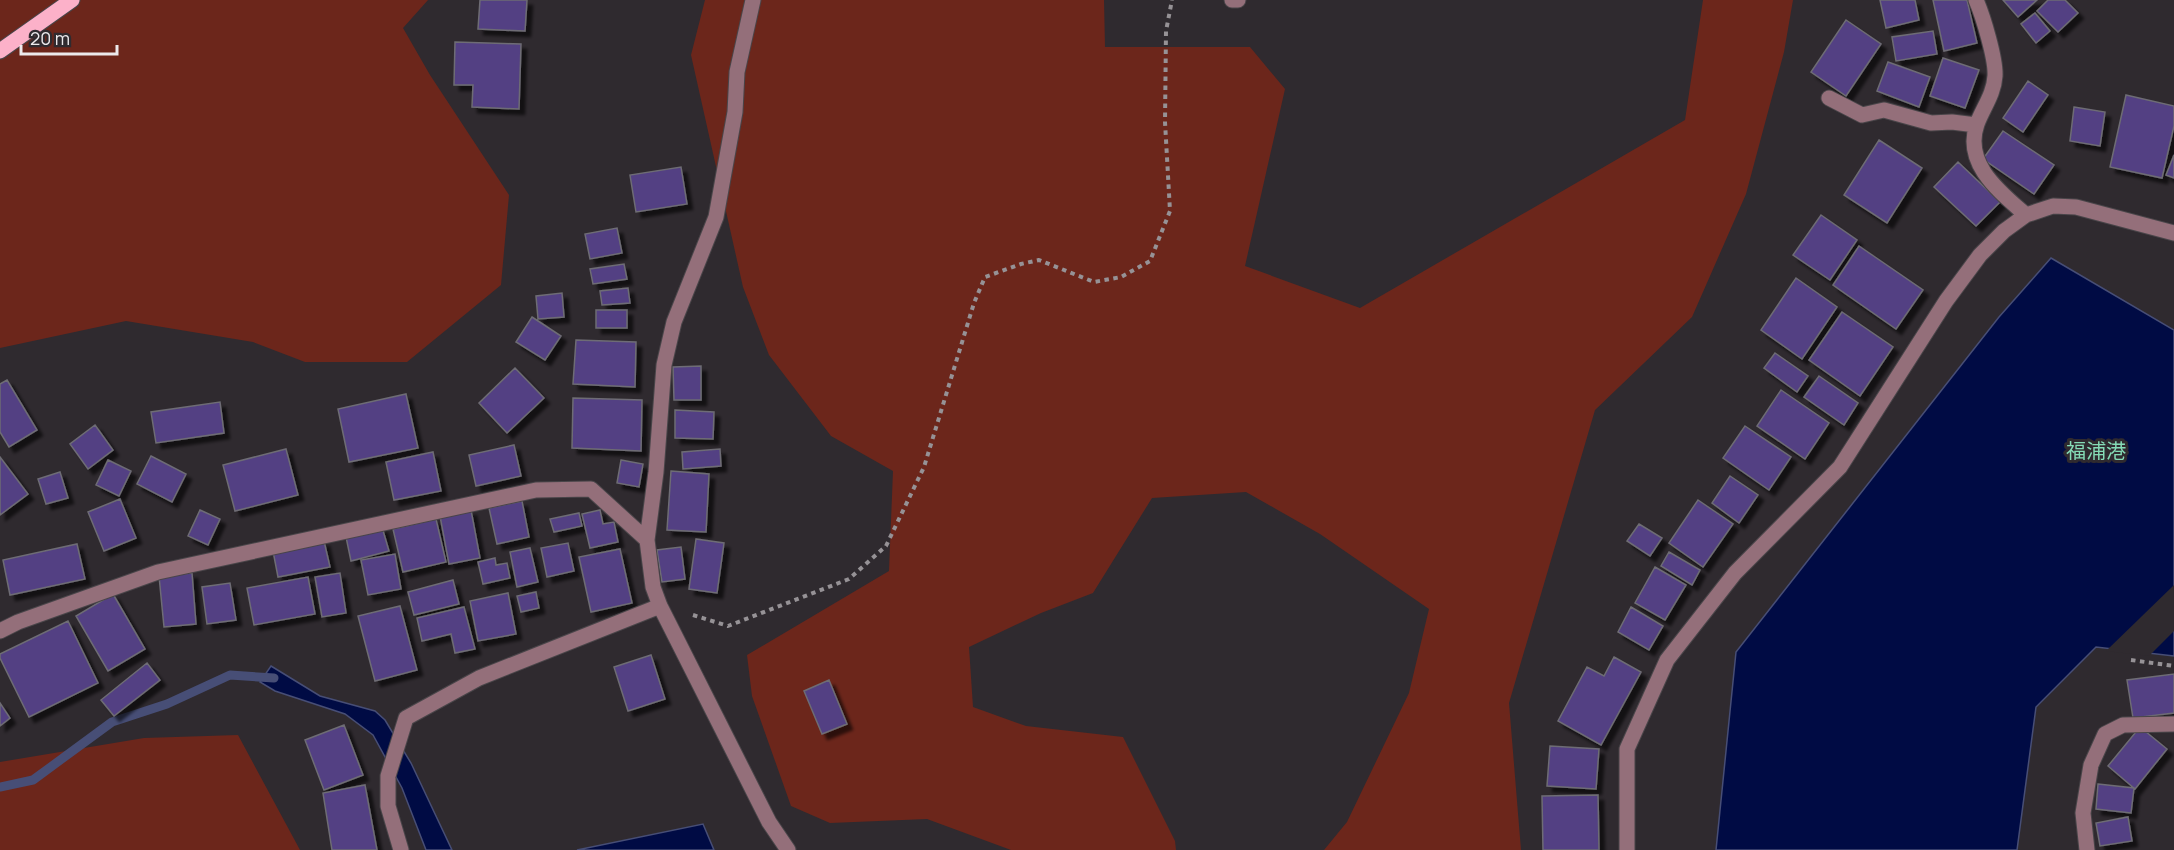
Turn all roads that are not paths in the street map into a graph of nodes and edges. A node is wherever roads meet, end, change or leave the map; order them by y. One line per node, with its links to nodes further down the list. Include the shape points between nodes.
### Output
1 (72, 0): 6 (main road)
2 (753, 0): 11 (street, via 737,72 735,112 716,217 674,322 664,365)
3 (1232, 0): 4 (street)
4 (1238, 0)
5 (1976, 0): 8 (street, via 1995,74 1993,88)
6 (0, 51)
7 (1829, 98): 8 (street, via 1862,115 1884,110 1930,123)
8 (1976, 125): 9 (street, via 1975,154 1982,172)
9 (2026, 215): 10 (street, via 2053,206 2076,207); 17 (street, via 2004,231 1973,264 1839,467 1735,573 1667,660 1627,749)
10 (2174, 233)
11 (647, 540): 12 (street, via 653,587); 13 (street, via 591,489 536,490 158,572)
12 (660, 606): 15 (street, via 479,678 406,717 388,776 388,806); 16 (street)
13 (0, 631)
14 (2174, 724): 18 (street, via 2123,725 2105,734 2091,765 2083,813)
15 (401, 850)
16 (788, 850)
17 (1627, 850)
18 (2087, 850)

